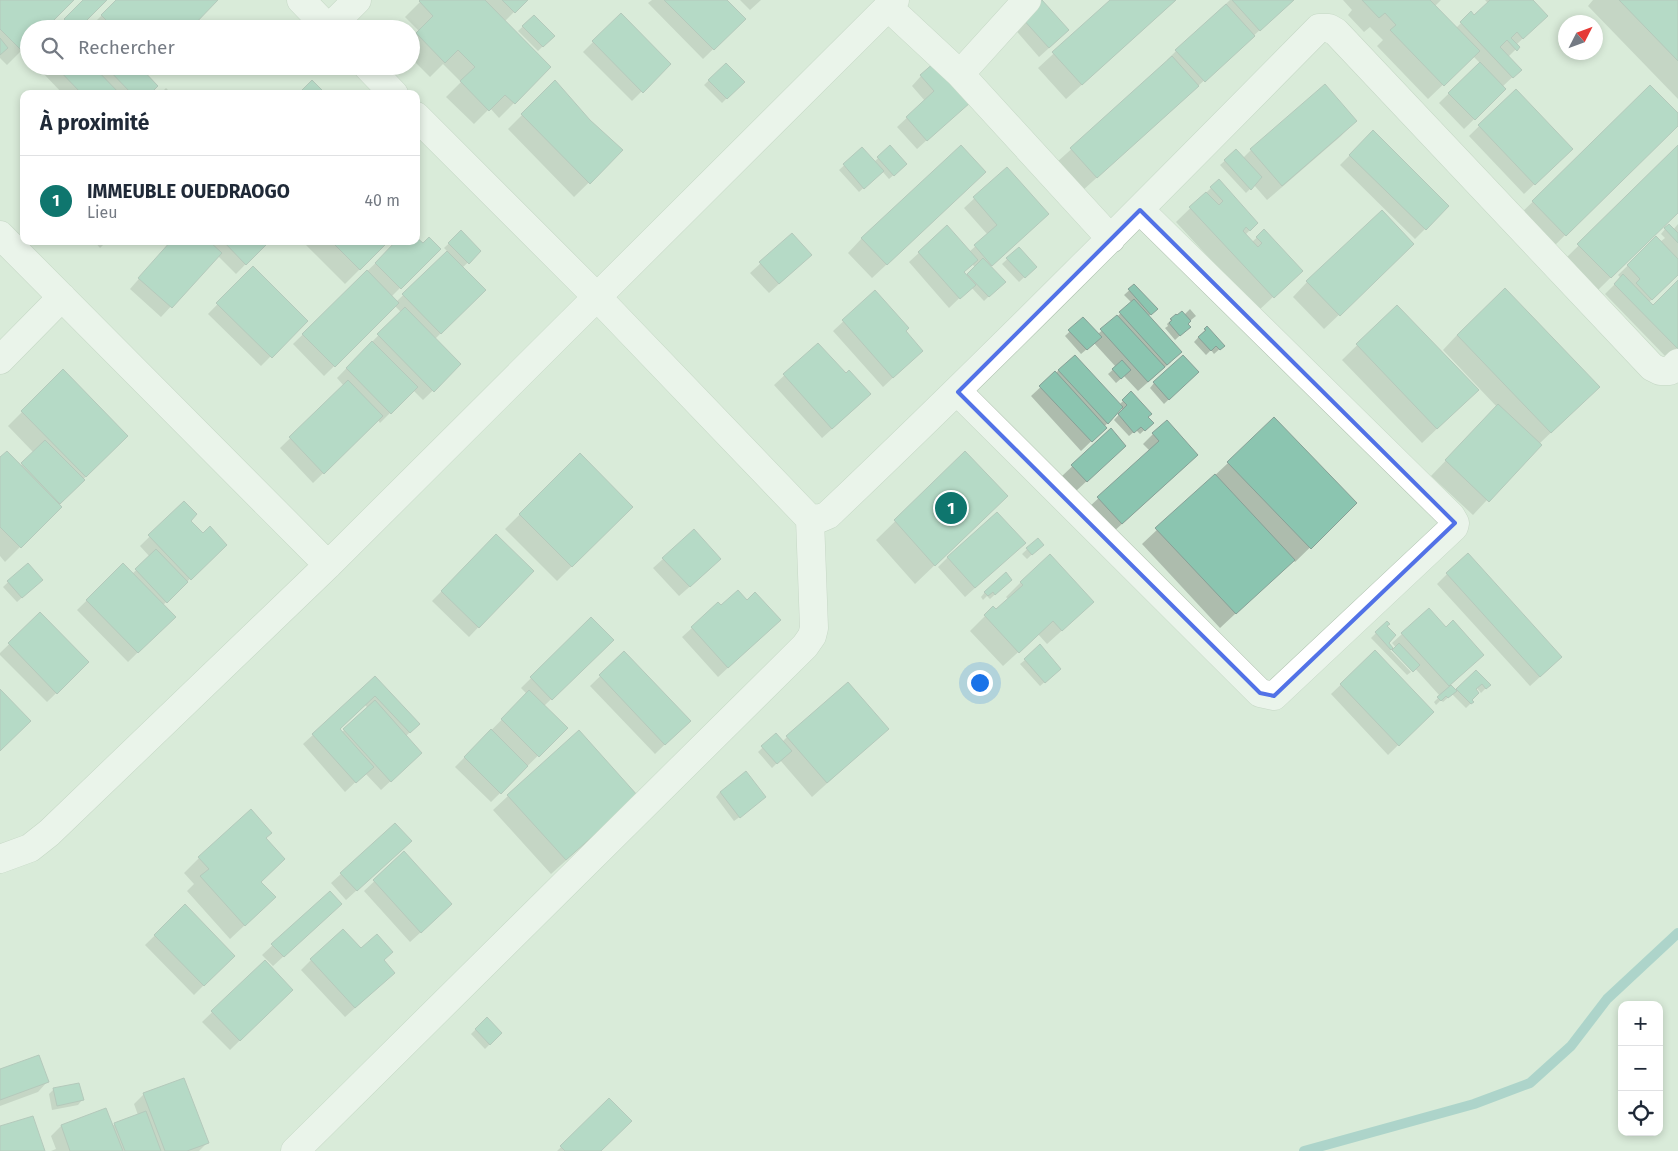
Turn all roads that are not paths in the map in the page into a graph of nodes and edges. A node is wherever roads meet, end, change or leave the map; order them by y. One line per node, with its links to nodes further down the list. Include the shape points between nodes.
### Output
1 (301, 0): 5 (street)
2 (357, 0): 6 (street)
3 (1027, 0): 7 (street)
4 (892, 3): 7 (street); 15 (street)
5 (321, 20)
6 (337, 20)
7 (960, 74): 13 (street)
8 (376, 75): 9 (street)
9 (390, 90)
10 (420, 120): 15 (street)
11 (1140, 210): 13 (street); 17 (street, via 1319,28 1329,28 1652,367 1670,371); 18 (street, via 1451,516 1454,527 1274,696 1266,695 1260,693)
12 (0, 235): 14 (street)
13 (1111, 239): 18 (street)
14 (62, 297): 16 (street); 20 (street)
15 (597, 297): 19 (street); 20 (street)
16 (0, 360)
17 (1678, 363)
18 (958, 392): 19 (street, via 828,515)
19 (810, 519): 22 (street, via 814,628 805,646)
20 (328, 564): 21 (street, via 49,833 30,848)
21 (0, 859)
22 (296, 1151)

